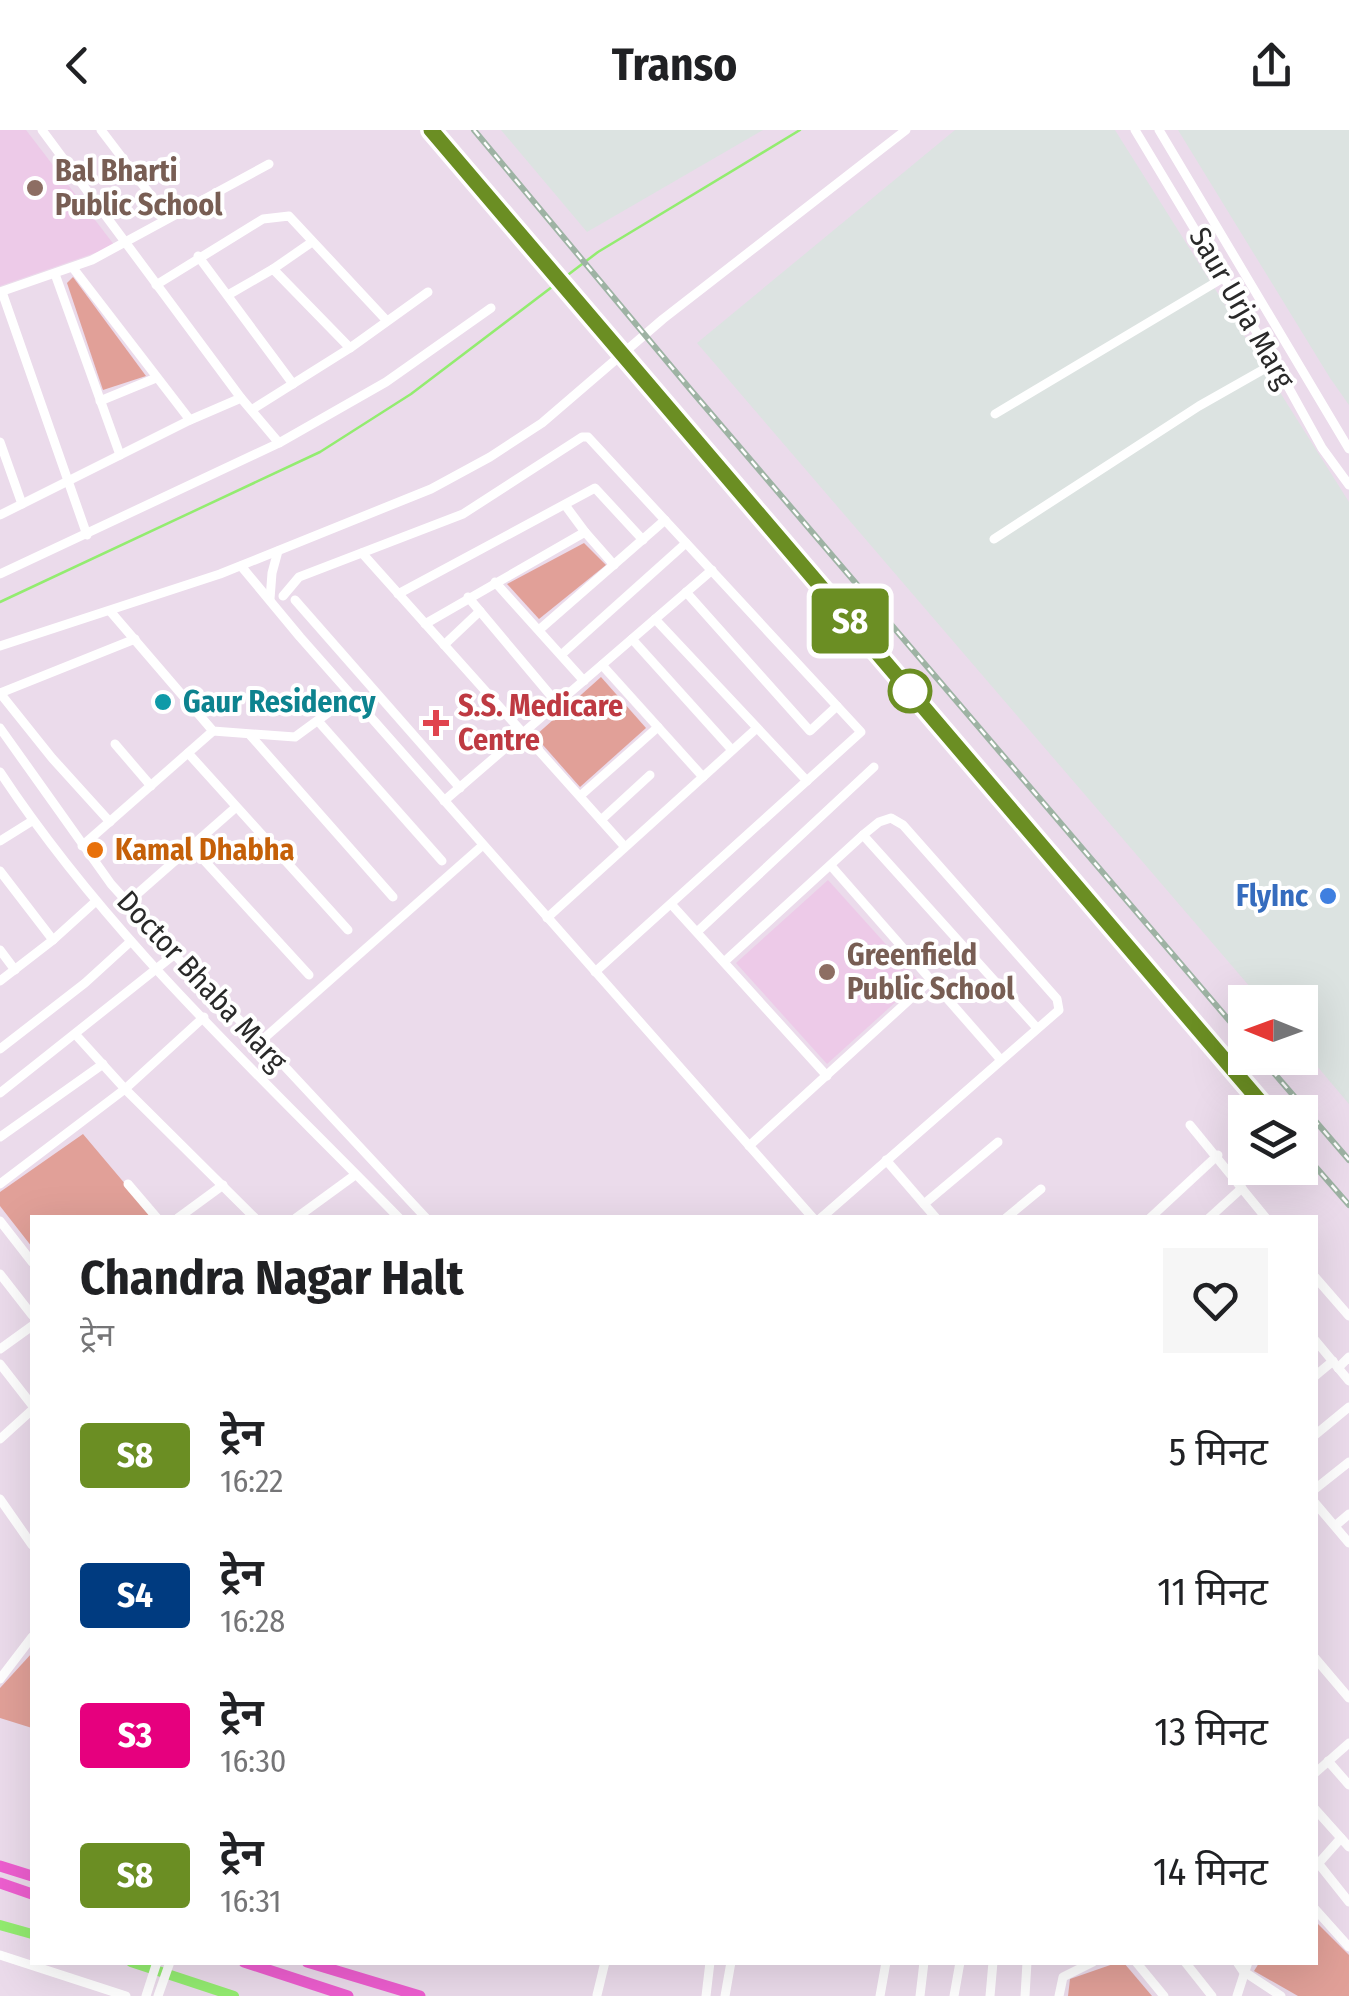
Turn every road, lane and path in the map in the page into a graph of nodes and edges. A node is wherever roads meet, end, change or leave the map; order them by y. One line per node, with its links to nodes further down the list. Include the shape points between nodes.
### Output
1 (42, 130): 8 (street)
2 (101, 130): 7 (street)
3 (906, 130): 46 (street, via 490,458 431,490)
4 (1135, 130): 14 (street, Saur Urja Marg)
5 (1159, 130): 32 (street, Saur Urja Marg)
6 (269, 164): 7 (street)
7 (168, 218): 8 (street)
8 (125, 241): 11 (street); 15 (street)
9 (312, 242): 10 (street, via 283,214); 12 (street); 20 (street)
10 (198, 256): 15 (street); 18 (street)
11 (73, 268): 13 (street); 23 (street)
12 (273, 269): 18 (street); 21 (street)
13 (55, 274): 16 (street); 26 (street)
14 (1222, 278): 22 (street, Saur Urja Marg); 28 (street)
15 (156, 285): 25 (street)
16 (1, 292): 35 (street)
17 (428, 292): 20 (street)
18 (228, 295): 24 (street)
19 (491, 308): 31 (street, via 386,382)
20 (387, 321): 21 (street)
21 (350, 348): 24 (street)
22 (1275, 363): 36 (street, Saur Urja Marg); 43 (street)
23 (156, 378): 26 (street); 29 (street)
24 (293, 384): 27 (street)
25 (241, 398): 27 (street); 29 (street)
26 (100, 401): 33 (street)
27 (253, 409): 31 (street)
28 (995, 414)
29 (190, 420): 33 (street)
30 (0, 442): 34 (street)
31 (279, 442): 42 (street)
32 (1349, 449)
33 (120, 456): 35 (street)
34 (3, 458): 37 (street)
35 (69, 480): 37 (street); 42 (street)
36 (1349, 485)
37 (22, 504): 39 (street)
38 (565, 504): 41 (street); 44 (street, via 594,488); 54 (street)
39 (0, 515)
40 (665, 520): 44 (street); 45 (street); 47 (street, via 585,436 462,514)
41 (584, 532): 48 (street); 52 (street)
42 (86, 535): 51 (street)
43 (994, 539)
44 (642, 540): 48 (street)
45 (686, 543): 50 (street); 68 (street)
46 (278, 551): 49 (street); 58 (street)
47 (362, 553): 54 (street); 55 (street, via 300,577)
48 (614, 565): 63 (street)
49 (241, 566): 58 (street); 59 (street)
50 (712, 570): 53 (street); 74 (street)
51 (0, 574)
52 (495, 582): 56 (street); 63 (street)
53 (686, 592): 61 (street); 74 (street, via 810,730)
54 (398, 594): 62 (street)
55 (284, 596)
56 (468, 598): 60 (street); 62 (street)
57 (295, 600): 91 (street)
58 (270, 602): 72 (street)
59 (110, 611): 64 (street); 67 (street)
60 (480, 611): 66 (street); 73 (street)
61 (655, 620): 65 (street); 78 (street)
62 (426, 624): 66 (street)
63 (539, 630): 68 (street)
64 (134, 639): 71 (street); 79 (street)
65 (632, 639): 69 (street); 83 (street)
66 (444, 645): 80 (street)
67 (0, 646)
68 (561, 655): 70 (street)
69 (602, 665): 70 (street); 76 (street)
70 (584, 681): 73 (street)
71 (0, 693): 97 (street)
72 (352, 696): 75 (street); 93 (street)
73 (557, 703): 80 (street)
74 (837, 706): 89 (street, via 861,732)
75 (318, 721): 81 (street, via 291,738); 104 (street)
76 (658, 727): 88 (street); 92 (street)
77 (0, 728): 101 (street, Doctor Bhaba Marg)
78 (757, 728): 83 (street); 89 (street)
79 (214, 731): 81 (street); 84 (street)
80 (523, 733): 91 (street); 92 (street)
81 (250, 735): 107 (street)
82 (114, 744): 90 (street)
83 (732, 750): 88 (street)
84 (188, 753): 90 (street); 94 (street)
85 (874, 767): 113 (street)
86 (0, 772): 96 (street, Doctor Bhaba Marg)
87 (650, 775): 95 (street)
88 (703, 778): 103 (street)
89 (806, 781): 110 (street)
90 (151, 786): 97 (street)
91 (460, 788): 93 (street)
92 (580, 796): 95 (street)
93 (444, 801): 100 (street)
94 (235, 808): 102 (street); 112 (street)
95 (601, 820): 103 (street)
96 (32, 821): 99 (street); 108 (street, Doctor Bhaba Marg)
97 (110, 822): 101 (street)
98 (864, 836): 105 (street); 126 (street); 126 (street, via 885,819 903,825 1054,992 1059,1010)
99 (0, 842)
100 (482, 845): 111 (street); 128 (street)
101 (82, 846): 109 (street, Doctor Bhaba Marg)
102 (191, 846): 109 (street); 122 (street)
103 (626, 847): 111 (street)
104 (442, 861)
105 (832, 867): 118 (street); 124 (street)
106 (0, 871): 114 (street)
107 (393, 897)
108 (95, 902): 114 (street); 115 (street, Doctor Bhaba Marg)
109 (128, 902): 117 (street, Doctor Bhaba Marg)
110 (671, 904): 113 (street); 121 (street)
111 (547, 918): 121 (street)
112 (348, 930)
113 (696, 932): 118 (street)
114 (54, 940): 120 (street)
115 (130, 942): 119 (street, Doctor Bhaba Marg); 129 (street)
116 (0, 950): 120 (street)
117 (175, 954): 119 (street); 128 (street, Doctor Bhaba Marg)
118 (724, 962): 132 (street)
119 (157, 968): 125 (street, Doctor Bhaba Marg); 127 (street)
120 (14, 970): 123 (street)
121 (595, 972): 138 (street)
122 (310, 974)
123 (0, 980)
124 (931, 980): 130 (street); 132 (street)
125 (204, 1018): 133 (street); 141 (street, Doctor Bhaba Marg)
126 (1038, 1028): 130 (street)
127 (76, 1035): 131 (street); 134 (street)
128 (262, 1041): 153 (street, Doctor Bhaba Marg)
129 (0, 1049)
130 (1001, 1060): 140 (street)
131 (103, 1064): 133 (street); 136 (street)
132 (826, 1076): 138 (street)
133 (125, 1089): 142 (street); 144 (street)
134 (0, 1092)
135 (1190, 1125): 139 (street)
136 (0, 1137)
137 (998, 1142): 147 (street)
138 (750, 1146): 154 (street)
139 (1218, 1155): 145 (street); 158 (street)
140 (886, 1160): 147 (street); 155 (street)
141 (356, 1175): 151 (street); 152 (street, Doctor Bhaba Marg)
142 (0, 1184)
143 (128, 1184): 149 (street)
144 (223, 1185): 148 (street); 150 (street)
145 (1242, 1188): 159 (street); 160 (street)
146 (1041, 1190): 157 (street)
147 (924, 1204): 156 (street)
148 (251, 1214)
149 (154, 1215)
150 (182, 1215)
151 (300, 1215)
152 (396, 1215)
153 (423, 1215)
154 (809, 1215)
155 (823, 1215)
156 (933, 1215)
157 (1010, 1215)
158 (1153, 1215)
159 (1213, 1215)
160 (1263, 1215)
161 (0, 1221): 162 (street)
162 (30, 1259)
163 (0, 1274): 165 (street)
164 (1318, 1280): 166 (street)
165 (30, 1312)
166 (1349, 1316)
167 (30, 1327): 169 (street)
168 (1318, 1344): 172 (street)
169 (0, 1349)
170 (1349, 1357): 172 (street)
171 (0, 1364): 175 (street)
172 (1335, 1365): 173 (street); 174 (street)
173 (1318, 1374)
174 (1349, 1381)
175 (30, 1404)
176 (1349, 1407): 178 (street)
177 (30, 1409): 179 (street)
178 (1318, 1433)
179 (0, 1438)
180 (1349, 1462): 181 (street)
181 (1318, 1487)
182 (0, 1499): 187 (street)
183 (1318, 1506): 186 (street)
184 (1349, 1514): 186 (street)
185 (30, 1526): 187 (street)
186 (1335, 1526): 189 (street)
187 (23, 1532): 188 (street)
188 (30, 1542)
189 (1349, 1543)
190 (30, 1640): 192 (street)
191 (1318, 1662): 193 (street)
192 (0, 1679)
193 (1349, 1698)
194 (1349, 1744): 195 (street)
195 (1328, 1762): 196 (street); 197 (street)
196 (1318, 1770)
197 (1349, 1785)
198 (1318, 1815): 199 (street)
199 (1341, 1838): 200 (street); 201 (street)
200 (1349, 1847)
201 (1318, 1863)
202 (0, 1866): 204 (main road)
203 (1318, 1867): 207 (street)
204 (30, 1875)
205 (0, 1883): 206 (main road)
206 (30, 1893)
207 (1349, 1902)
208 (1318, 1912): 209 (street)
209 (1349, 1947)
210 (0, 1955): 211 (street)
211 (30, 1965)
212 (31, 1965): 228 (street)
213 (168, 1965): 229 (street)
214 (253, 1965): 234 (main road)
215 (317, 1965): 235 (main road)
216 (604, 1965): 230 (street)
217 (710, 1965): 236 (street)
218 (730, 1965): 237 (street)
219 (885, 1965): 238 (street)
220 (924, 1965): 239 (street)
221 (959, 1965): 240 (street)
222 (993, 1965): 241 (street)
223 (1027, 1965): 242 (street)
224 (1087, 1965): 243 (street, via 1063,1977)
225 (1138, 1965): 244 (street)
226 (1188, 1965): 245 (street)
227 (1242, 1965): 246 (street); 247 (street)
228 (87, 1983): 231 (street); 232 (street)
229 (156, 1989): 233 (street)
230 (598, 1995)
231 (83, 1996)
232 (126, 1996)
233 (146, 1996)
234 (348, 1996)
235 (420, 1996)
236 (706, 1996)
237 (725, 1996)
238 (880, 1996)
239 (920, 1996)
240 (954, 1996)
241 (990, 1996)
242 (1025, 1996)
243 (1059, 1996)
244 (1164, 1996)
245 (1212, 1996)
246 (1237, 1996)
247 (1281, 1996)

